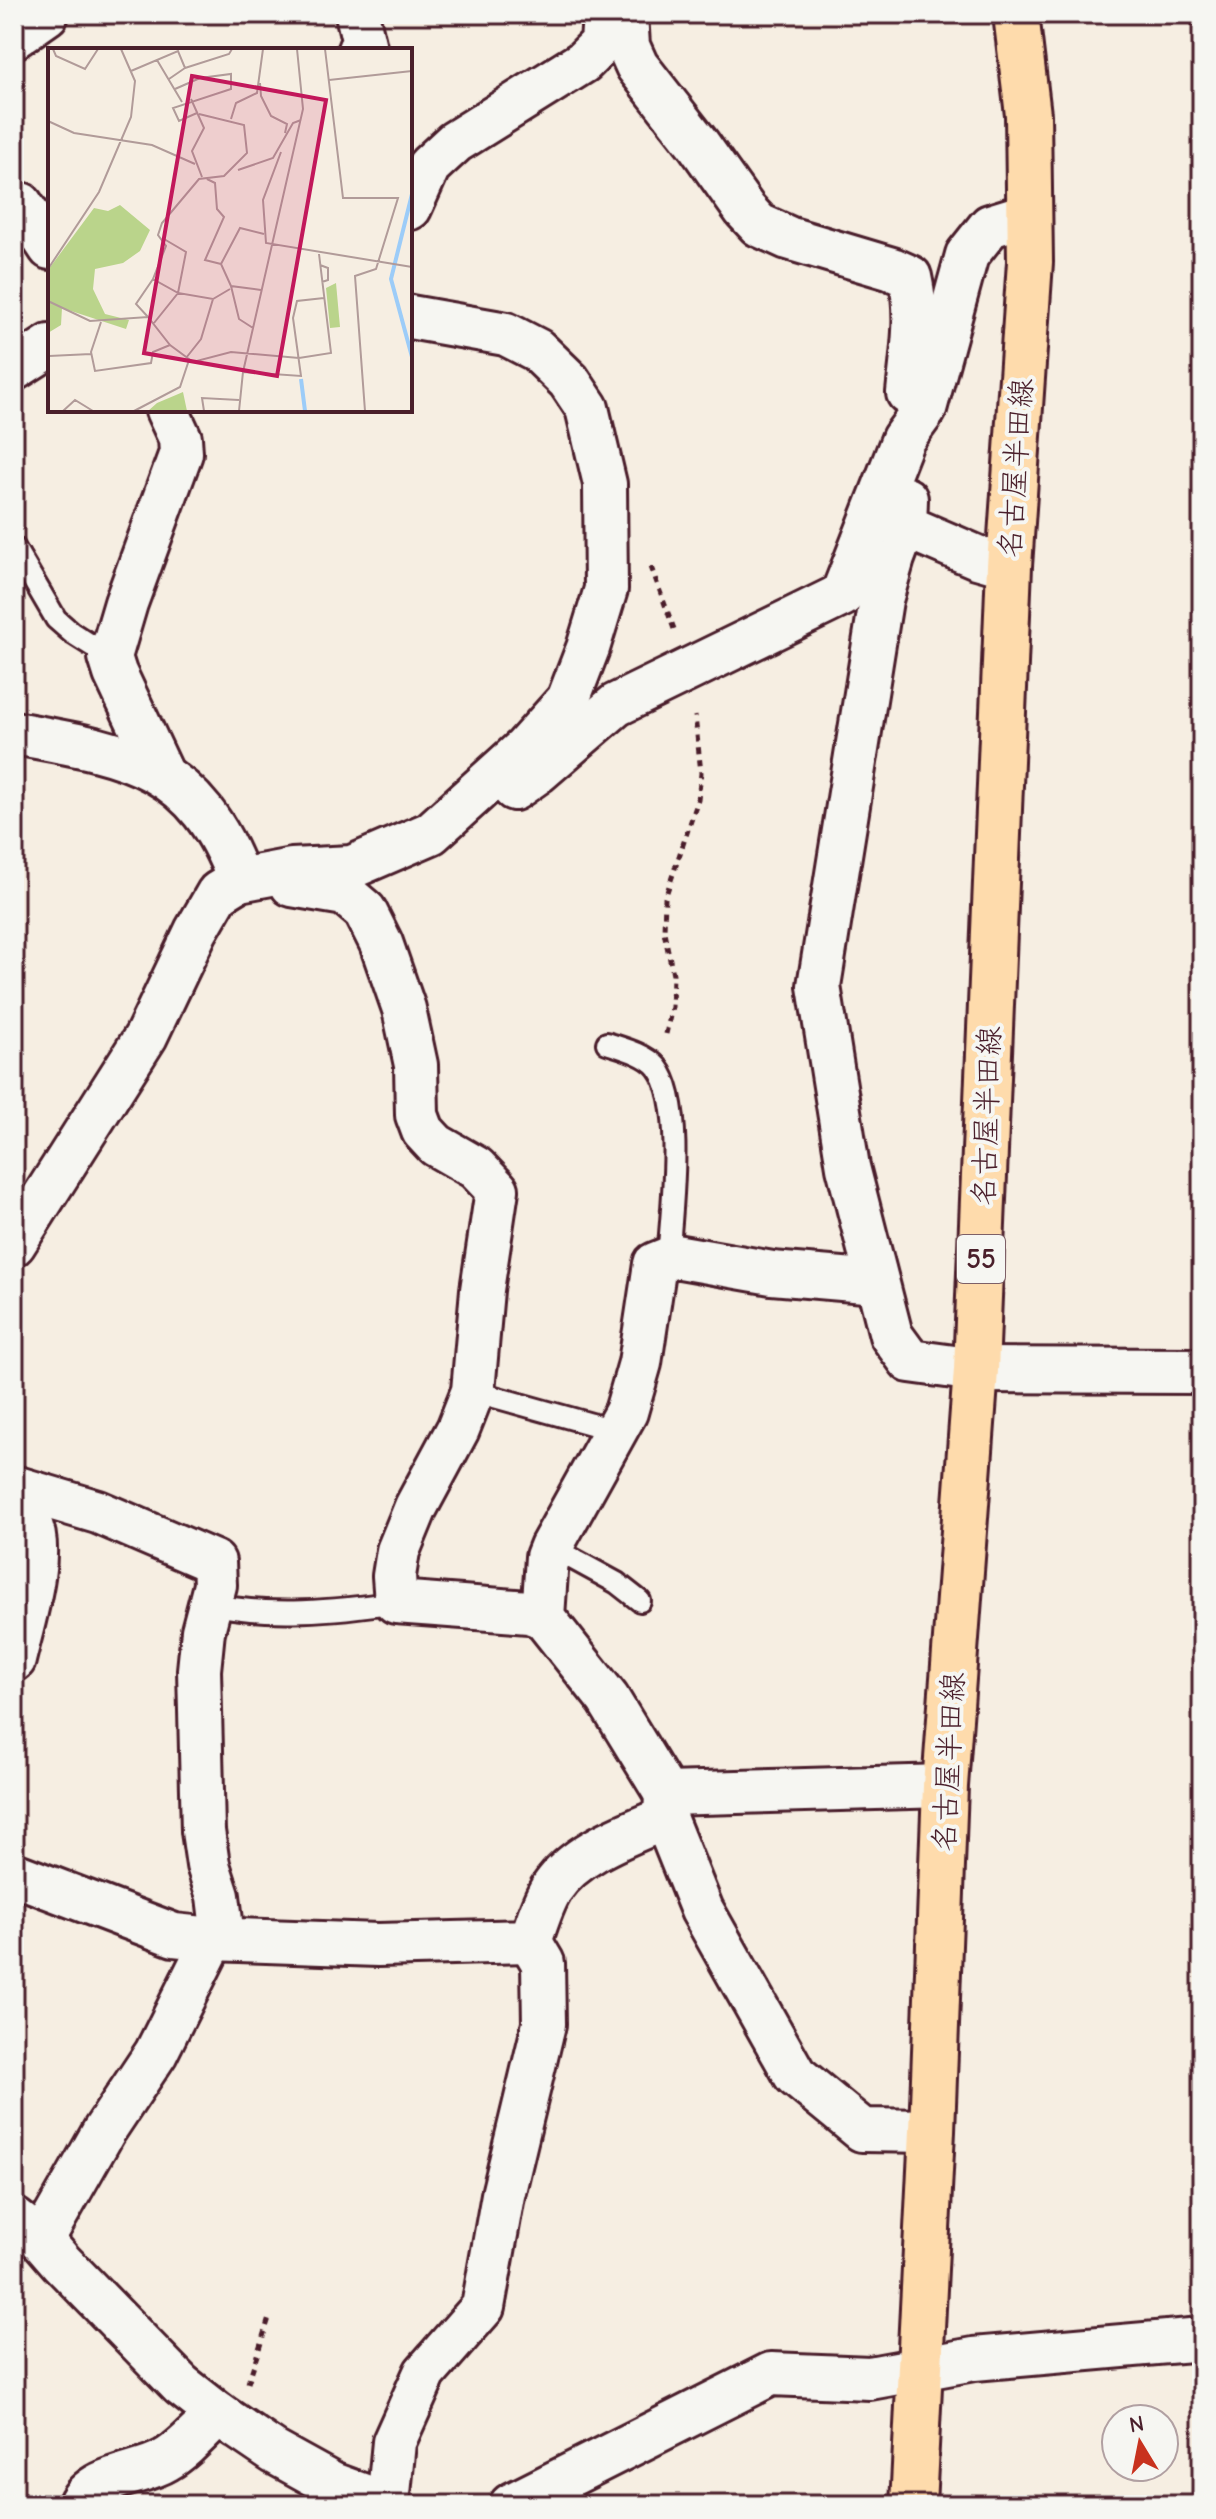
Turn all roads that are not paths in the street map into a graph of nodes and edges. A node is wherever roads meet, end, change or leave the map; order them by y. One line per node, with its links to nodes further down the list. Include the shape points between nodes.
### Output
1 (47, 14): 6 (street)
2 (357, 14): 7 (street)
3 (604, 14): 9 (street, via 602,43 583,62 455,142 429,166)
4 (626, 14): 16 (street, via 628,46 637,66 759,225 910,277 916,324)
5 (1016, 14): 10 (main road, 名古屋半田線 / 55, via 1028,115)
6 (14, 37)
7 (365, 48)
8 (28, 198): 11 (street)
9 (412, 204)
10 (1029, 214): 16 (street, via 990,226 967,255 925,409); 19 (main road, 名古屋半田線 / 55)
11 (48, 243)
12 (412, 317): 23 (street, via 506,334 537,350 587,408 605,484 606,589 568,700 525,748)
13 (48, 347): 14 (street)
14 (14, 369)
15 (168, 412): 20 (street, via 181,453)
16 (903, 439): 17 (street); 23 (street, via 842,595 616,705 493,804)
17 (905, 526): 19 (street); 28 (street, via 881,600 819,986 848,1167)
18 (14, 547): 20 (lane, via 56,619)
19 (1009, 566): 29 (main road, 名古屋半田線 / 55)
20 (110, 657): 22 (street)
21 (14, 733): 22 (street, via 80,744)
22 (162, 773): 24 (street, via 204,811)
23 (431, 833): 24 (street, via 352,867)
24 (247, 878): 26 (street, via 218,893 207,909 146,1036); 31 (street, via 345,894 365,911 404,1009 423,1131 436,1145 476,1168 497,1190)
25 (607, 1043): 27 (lane, via 656,1066 669,1092 674,1184)
26 (14, 1244)
27 (668, 1259): 28 (street); 32 (street, via 655,1264 640,1363 626,1412)
28 (877, 1282): 29 (street, via 891,1335 910,1361)
29 (976, 1370): 30 (street); 41 (main road, 名古屋半田線 / 55)
30 (1202, 1371)
31 (473, 1391): 32 (lane); 37 (street, via 398,1551)
32 (613, 1434): 35 (street)
33 (14, 1487): 38 (street, via 98,1512 214,1562)
34 (14, 1509): 40 (street, via 29,1522 35,1567)
35 (551, 1547): 36 (lane); 39 (street)
36 (640, 1601)
37 (396, 1602): 38 (lane, via 309,1610); 39 (street)
38 (210, 1604): 44 (street, via 199,1670 203,1831 221,1921)
39 (543, 1617): 42 (street, via 608,1699)
40 (14, 1660)
41 (945, 1786): 42 (street); 46 (main road, 名古屋半田線 / 55)
42 (666, 1806): 45 (street, via 565,1872 551,1890); 46 (street, via 702,1910 795,2075 862,2130)
43 (14, 1874): 44 (street, via 174,1935)
44 (213, 1939): 45 (street, via 378,1945); 47 (street, via 156,2053)
45 (530, 1941): 52 (street, via 543,1963 544,2024 503,2195 483,2307 425,2373 394,2442)
46 (932, 2131): 49 (main road, 名古屋半田線 / 55)
47 (28, 2229): 50 (street, via 181,2385)
48 (1202, 2339): 49 (street, via 974,2359)
49 (919, 2369): 53 (street, via 870,2378 771,2374); 54 (main road, 名古屋半田線 / 55)
50 (226, 2420): 51 (street, via 166,2460 98,2485); 52 (street, via 332,2484)
51 (79, 2505)
52 (388, 2505)
53 (511, 2505)
54 (913, 2505)

